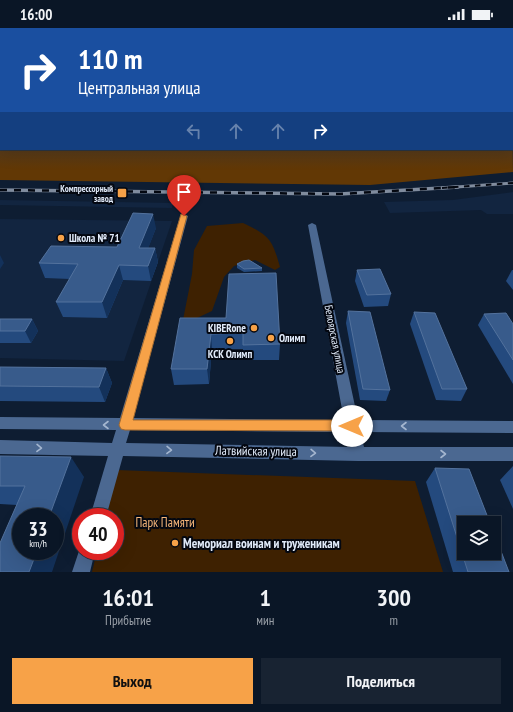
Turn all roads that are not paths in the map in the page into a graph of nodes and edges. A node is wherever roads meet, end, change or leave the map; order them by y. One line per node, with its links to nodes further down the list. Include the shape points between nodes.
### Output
1 (184, 216): 4 (street)
2 (312, 225): 5 (street, Белоярская улица)
3 (0, 423): 4 (street, one-way to 3)
4 (125, 425): 5 (street); 8 (street)
5 (352, 426): 6 (street, one-way to 5); 9 (street, Белоярская улица)
6 (513, 427)
7 (0, 447): 8 (street, Латвийская улица, one-way to 8)
8 (118, 448): 9 (street, Латвийская улица, one-way to 9); 11 (street)
9 (358, 454): 10 (street, Латвийская улица, one-way to 10)
10 (513, 454)
11 (101, 508)
12 (85, 560): 13 (street)
13 (81, 572)

